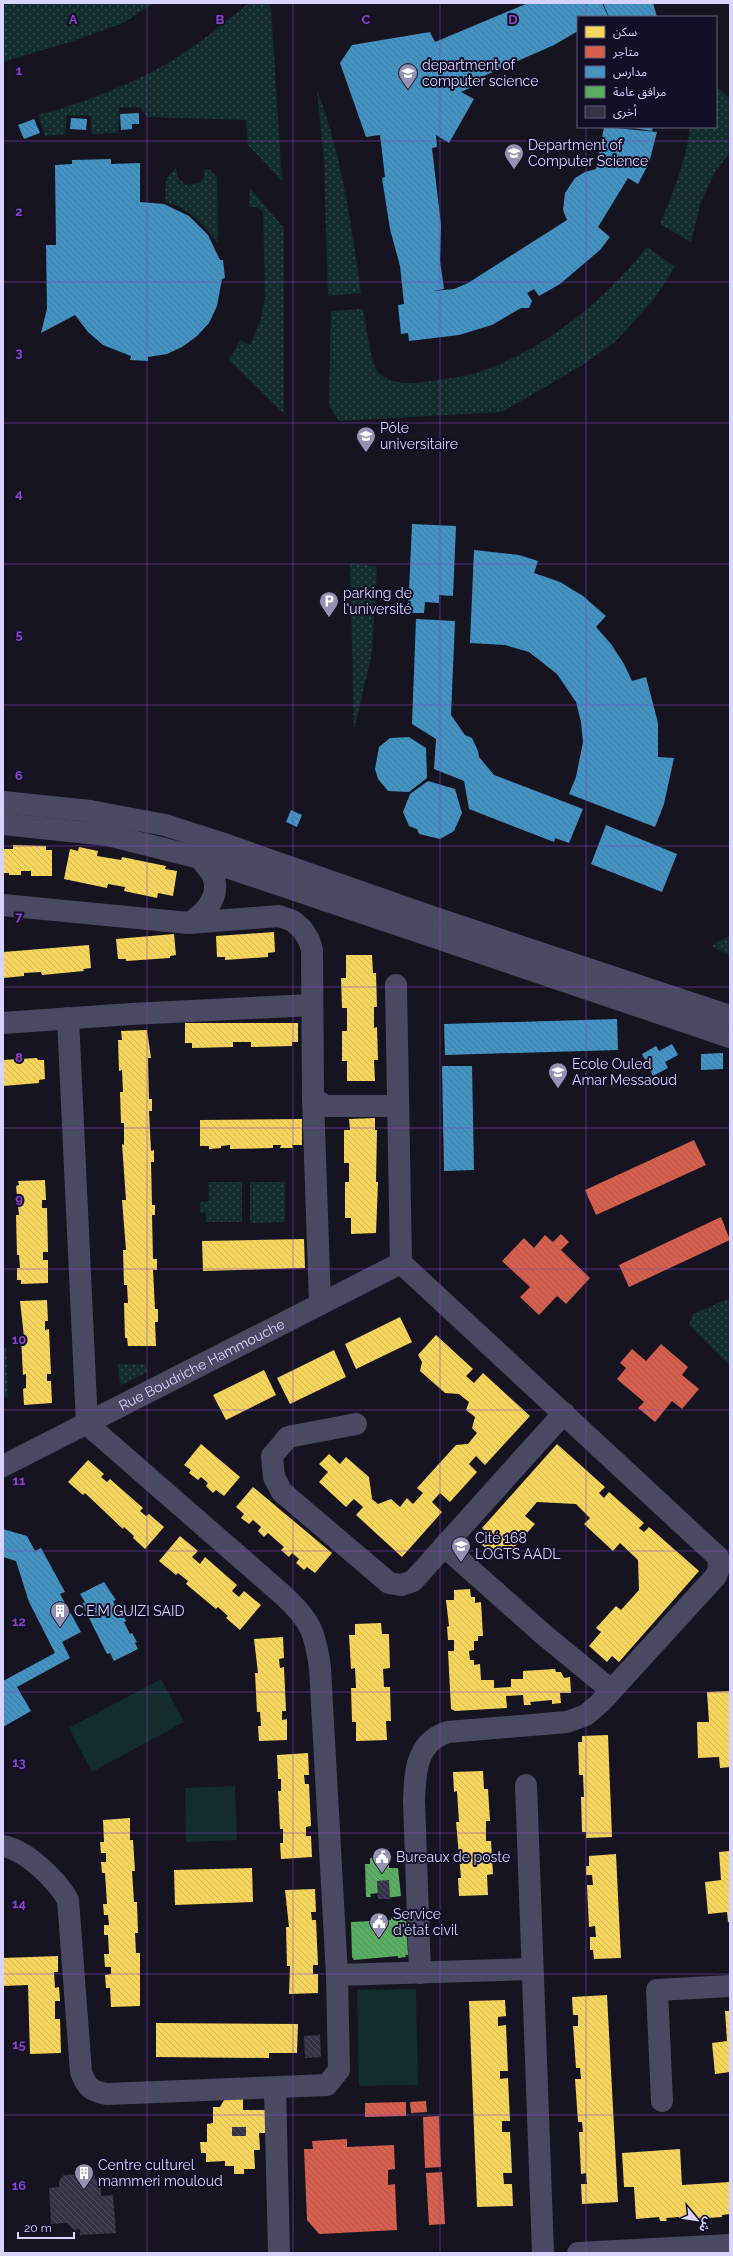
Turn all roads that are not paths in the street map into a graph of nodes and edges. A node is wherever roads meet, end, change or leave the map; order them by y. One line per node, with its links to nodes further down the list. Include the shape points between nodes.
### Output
1 (3, 802): 10 (street, via 83,810 165,826)
2 (3, 824): 3 (street, via 108,835)
3 (200, 858): 4 (street); 6 (street, via 213,877)
4 (252, 875): 6 (street, via 240,878 228,887); 13 (street)
5 (3, 905): 7 (street)
6 (222, 905): 7 (street); 7 (street, via 212,899 199,917); 9 (street, via 279,916 293,921 302,929 312,950)
7 (189, 923)
8 (396, 985): 15 (street)
9 (312, 1005): 11 (street); 14 (street)
10 (730, 1016)
11 (68, 1018): 12 (street); 19 (street)
12 (3, 1023)
13 (730, 1037)
14 (313, 1098): 15 (street, via 326,1106); 17 (street)
15 (397, 1106): 16 (street)
16 (401, 1263): 17 (street, Rue Boudriche Hammouche); 18 (street)
17 (320, 1304): 19 (street, Rue Boudriche Hammouche)
18 (564, 1413): 22 (street); 23 (street)
19 (87, 1424): 21 (street, Rue Boudriche Hammouche); 29 (street, via 283,1595 303,1614 314,1634 320,1668)
20 (356, 1424): 22 (street, via 288,1437 272,1456 274,1477 282,1492 389,1583 401,1585 413,1581)
21 (3, 1466)
22 (444, 1546): 24 (street)
23 (724, 1569): 24 (street)
24 (611, 1690): 28 (street, via 593,1709 573,1721 448,1732 432,1739 424,1748 415,1777 414,1801)
25 (526, 1785): 27 (street)
26 (3, 1846): 31 (street, via 14,1848 28,1856 63,1891 68,1900 81,2072 86,2086 93,2092 107,2094)
27 (532, 1969): 28 (street); 35 (street)
28 (420, 1973): 29 (street)
29 (336, 1975): 31 (street, via 339,2070 327,2085)
30 (730, 1986): 32 (street, via 657,1990)
31 (275, 2088): 34 (street)
32 (662, 2101)
33 (730, 2245): 36 (street)
34 (279, 2253)
35 (543, 2253)
36 (589, 2253)

